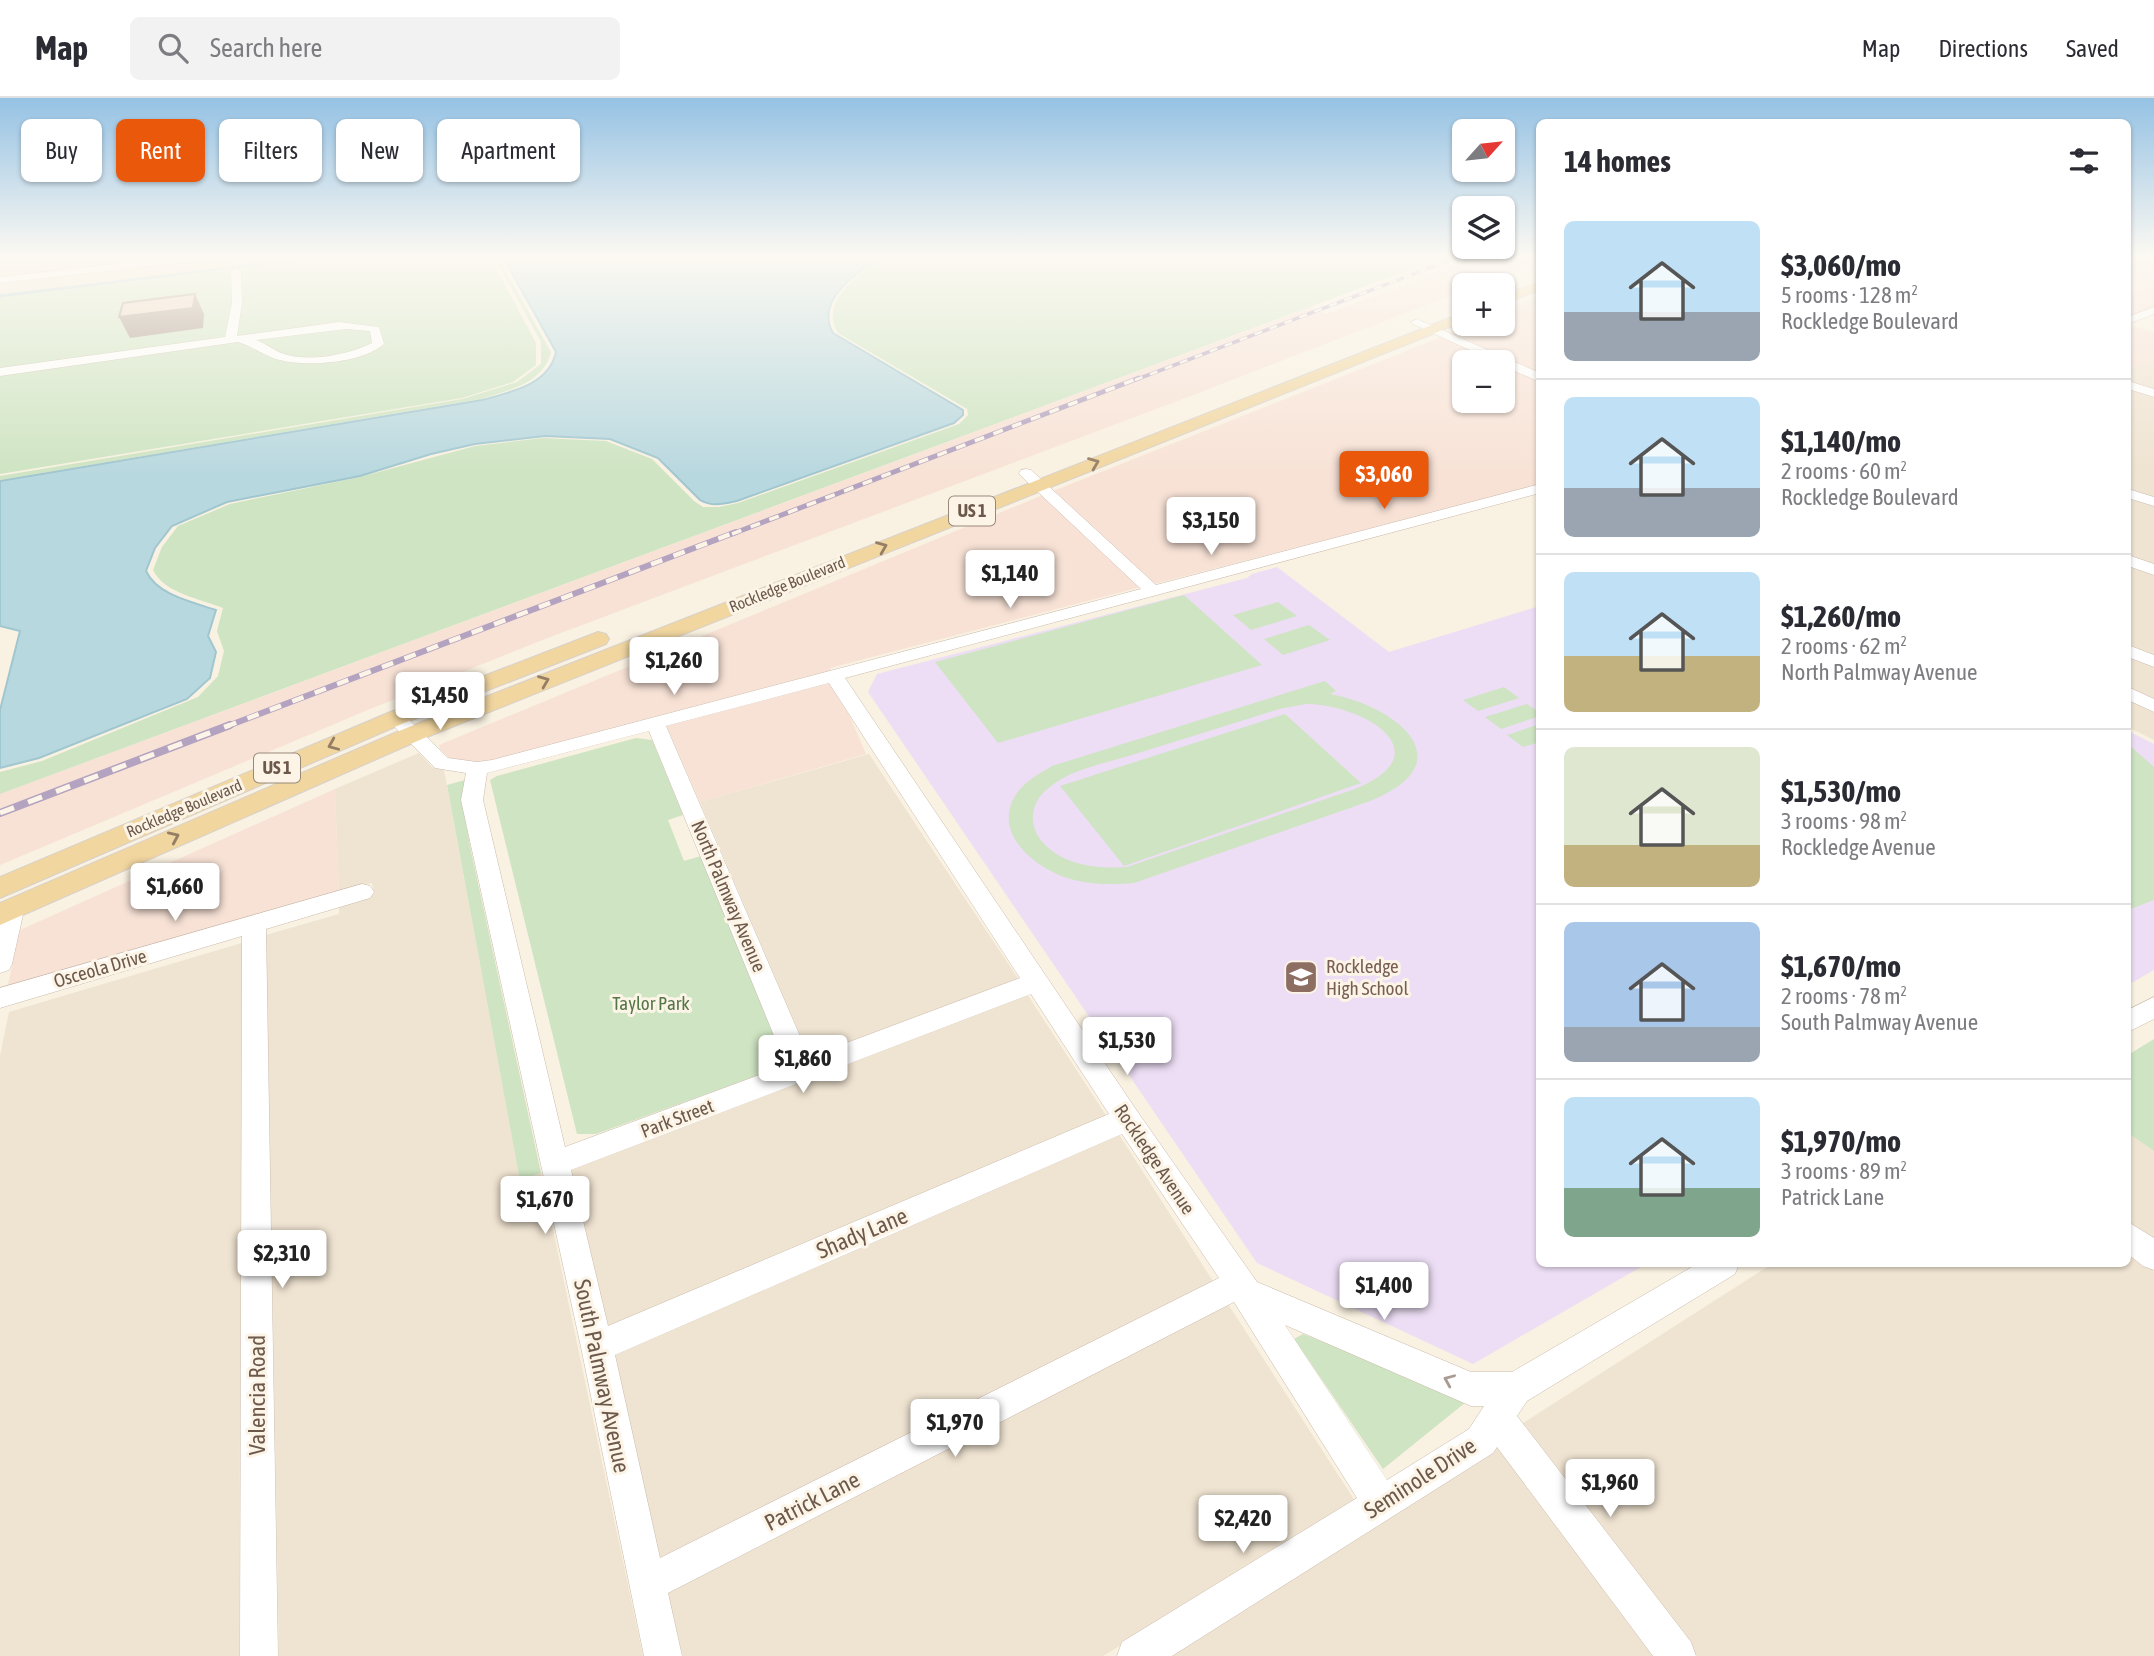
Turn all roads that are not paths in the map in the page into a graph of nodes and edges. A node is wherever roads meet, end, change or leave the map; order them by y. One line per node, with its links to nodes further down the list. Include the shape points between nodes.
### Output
1 (235, 330): 7 (street)
2 (319, 330): 7 (street)
3 (374, 330): 7 (street, via 378,344 369,351 292,359)
4 (1398, 330): 10 (main road, Rockledge Boulevard / US 1)
5 (1429, 330): 13 (main road, Rockledge Boulevard / US 1)
6 (1437, 330): 9 (street)
7 (234, 339): 8 (street)
8 (0, 372)
9 (1536, 376)
10 (1265, 381): 13 (main road); 14 (main road, Rockledge Boulevard / US 1)
11 (2131, 386): 12 (street)
12 (2154, 393)
13 (1257, 398): 15 (main road, Rockledge Boulevard / US 1)
14 (1214, 400): 15 (main road); 16 (main road, Rockledge Boulevard / US 1)
15 (1207, 418): 16 (main road, Rockledge Boulevard / US 1, one-way to 15)
16 (1032, 479): 20 (main road, Rockledge Boulevard / US 1); 23 (main road, Rockledge Boulevard / US 1, one-way to 16); 26 (street)
17 (1536, 489): 26 (street)
18 (2131, 494): 19 (street)
19 (2154, 502)
20 (861, 537): 21 (main road, Rockledge Boulevard / US 1); 23 (main road, via 833,557)
21 (800, 561): 25 (main road, via 795,573); 33 (main road, Rockledge Boulevard / US 1)
22 (2131, 561): 24 (street)
23 (827, 569): 25 (main road, Rockledge Boulevard / US 1)
24 (2154, 570)
25 (773, 590): 33 (main road, Rockledge Boulevard / US 1, one-way to 25)
26 (1154, 592): 29 (street)
27 (2131, 651): 28 (street)
28 (2154, 662)
29 (834, 677): 32 (street); 39 (street, Rockledge Avenue)
30 (2131, 694): 31 (street)
31 (2154, 706)
32 (655, 722): 34 (street); 43 (street, North Palmway Avenue)
33 (404, 726): 34 (street, via 442,764); 36 (main road, Rockledge Boulevard / US 1, one-way to 33); 36 (main road, Rockledge Boulevard / US 1, one-way to 36, via 82,852 25,894)
34 (485, 767): 45 (street, South Palmway Avenue, via 472,800)
35 (362, 892): 37 (street, Osceola Drive)
36 (5, 898): 38 (street)
37 (254, 924): 40 (street, Osceola Drive); 54 (street, Valencia Road)
38 (0, 964)
39 (1036, 982): 43 (street, Park Street); 44 (street, Rockledge Avenue)
40 (0, 998)
41 (2154, 1007): 42 (street)
42 (2131, 1020)
43 (802, 1070): 45 (street, Park Street)
44 (1126, 1119): 49 (street, Rockledge Avenue); 50 (street, Shady Lane)
45 (554, 1164): 50 (street, South Palmway Avenue)
46 (2131, 1238): 47 (street)
47 (2154, 1256)
48 (1719, 1267): 51 (street, Seminole Drive)
49 (1242, 1288): 51 (street, one-way to 49); 52 (street, Rockledge Avenue); 53 (street, Patrick Lane)
50 (597, 1348): 53 (street, South Palmway Avenue)
51 (1506, 1403): 52 (street, Seminole Drive, via 1481,1441); 57 (street)
52 (1381, 1503): 56 (street, Seminole Drive)
53 (646, 1585): 55 (street, South Palmway Avenue)
54 (259, 1656)
55 (663, 1656)
56 (1136, 1656)
57 (1677, 1656)

